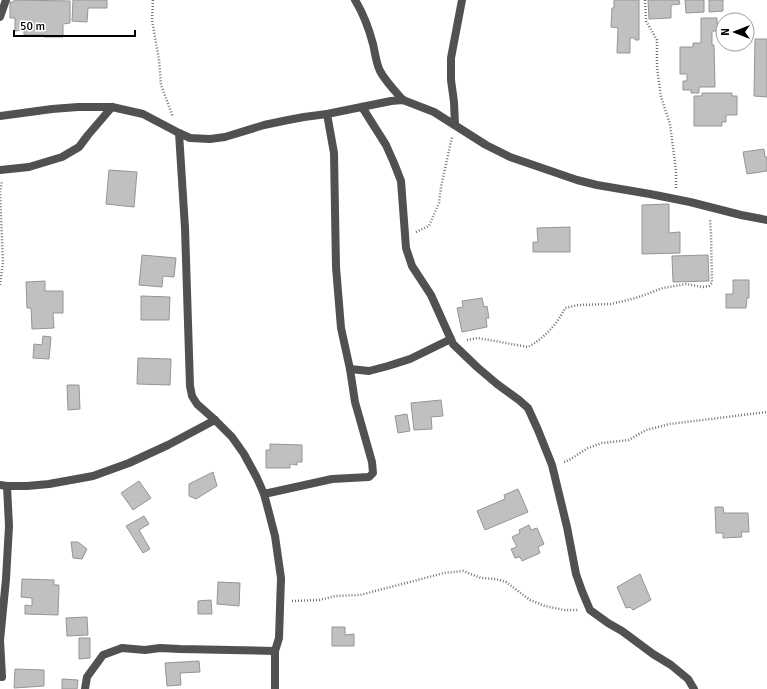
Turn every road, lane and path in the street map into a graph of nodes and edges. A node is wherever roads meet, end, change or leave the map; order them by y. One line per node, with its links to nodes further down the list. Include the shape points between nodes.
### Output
1 (6, 0): 6 (street)
2 (153, 0): 13 (path, via 152,20 162,85)
3 (355, 0): 7 (street, via 367,26 379,70)
4 (462, 0): 12 (street, via 450,58)
5 (645, 0): 15 (path, via 646,21 656,40 656,67 661,97 670,124 676,171)
6 (0, 17)
7 (403, 100): 9 (street); 12 (street, via 434,112)
8 (112, 107): 11 (street, via 65,108); 13 (street, via 143,114); 14 (street, via 79,147 62,157 29,167)
9 (362, 107): 10 (street); 18 (street, via 386,145 401,181)
10 (327, 114): 13 (street, via 304,116 210,139 190,138); 21 (street, via 334,153 336,267 341,328)
11 (0, 116)
12 (454, 125): 15 (street, via 510,157 577,180); 18 (path, via 439,203 429,226 415,233)
13 (179, 133): 23 (street, via 190,386 197,404)
14 (1, 170): 19 (path, via 3,262)
15 (676, 199): 16 (street)
16 (708, 206): 17 (street); 20 (path, via 712,283 709,286 686,284 663,288 611,304 565,308 545,335 528,347 478,338)
17 (767, 220)
18 (406, 248): 20 (street, via 412,266 431,295)
19 (0, 285)
20 (452, 341): 21 (street, via 388,366 369,371); 24 (street, via 476,367 528,408)
21 (350, 369): 26 (street, via 355,402 373,473 369,477 332,479)
22 (767, 412): 24 (path, via 670,424 646,430 629,440 602,443 588,448 570,460)
23 (215, 420): 25 (street, via 168,446 93,476 49,484); 26 (street, via 244,454)
24 (552, 465): 28 (street, via 576,574)
25 (3, 486): 30 (street, via 9,526 0,640)
26 (264, 494): 27 (street, via 275,536)
27 (281, 599): 28 (path, via 319,600 360,595 444,573 463,571 481,578 506,582 530,600 545,606 564,610); 29 (street, via 279,638)
28 (590, 610): 33 (street, via 671,664 688,679)
29 (275, 651): 31 (street, via 122,648 103,655 87,677); 32 (street)
30 (2, 677)
31 (85, 689)
32 (275, 689)
33 (694, 689)

